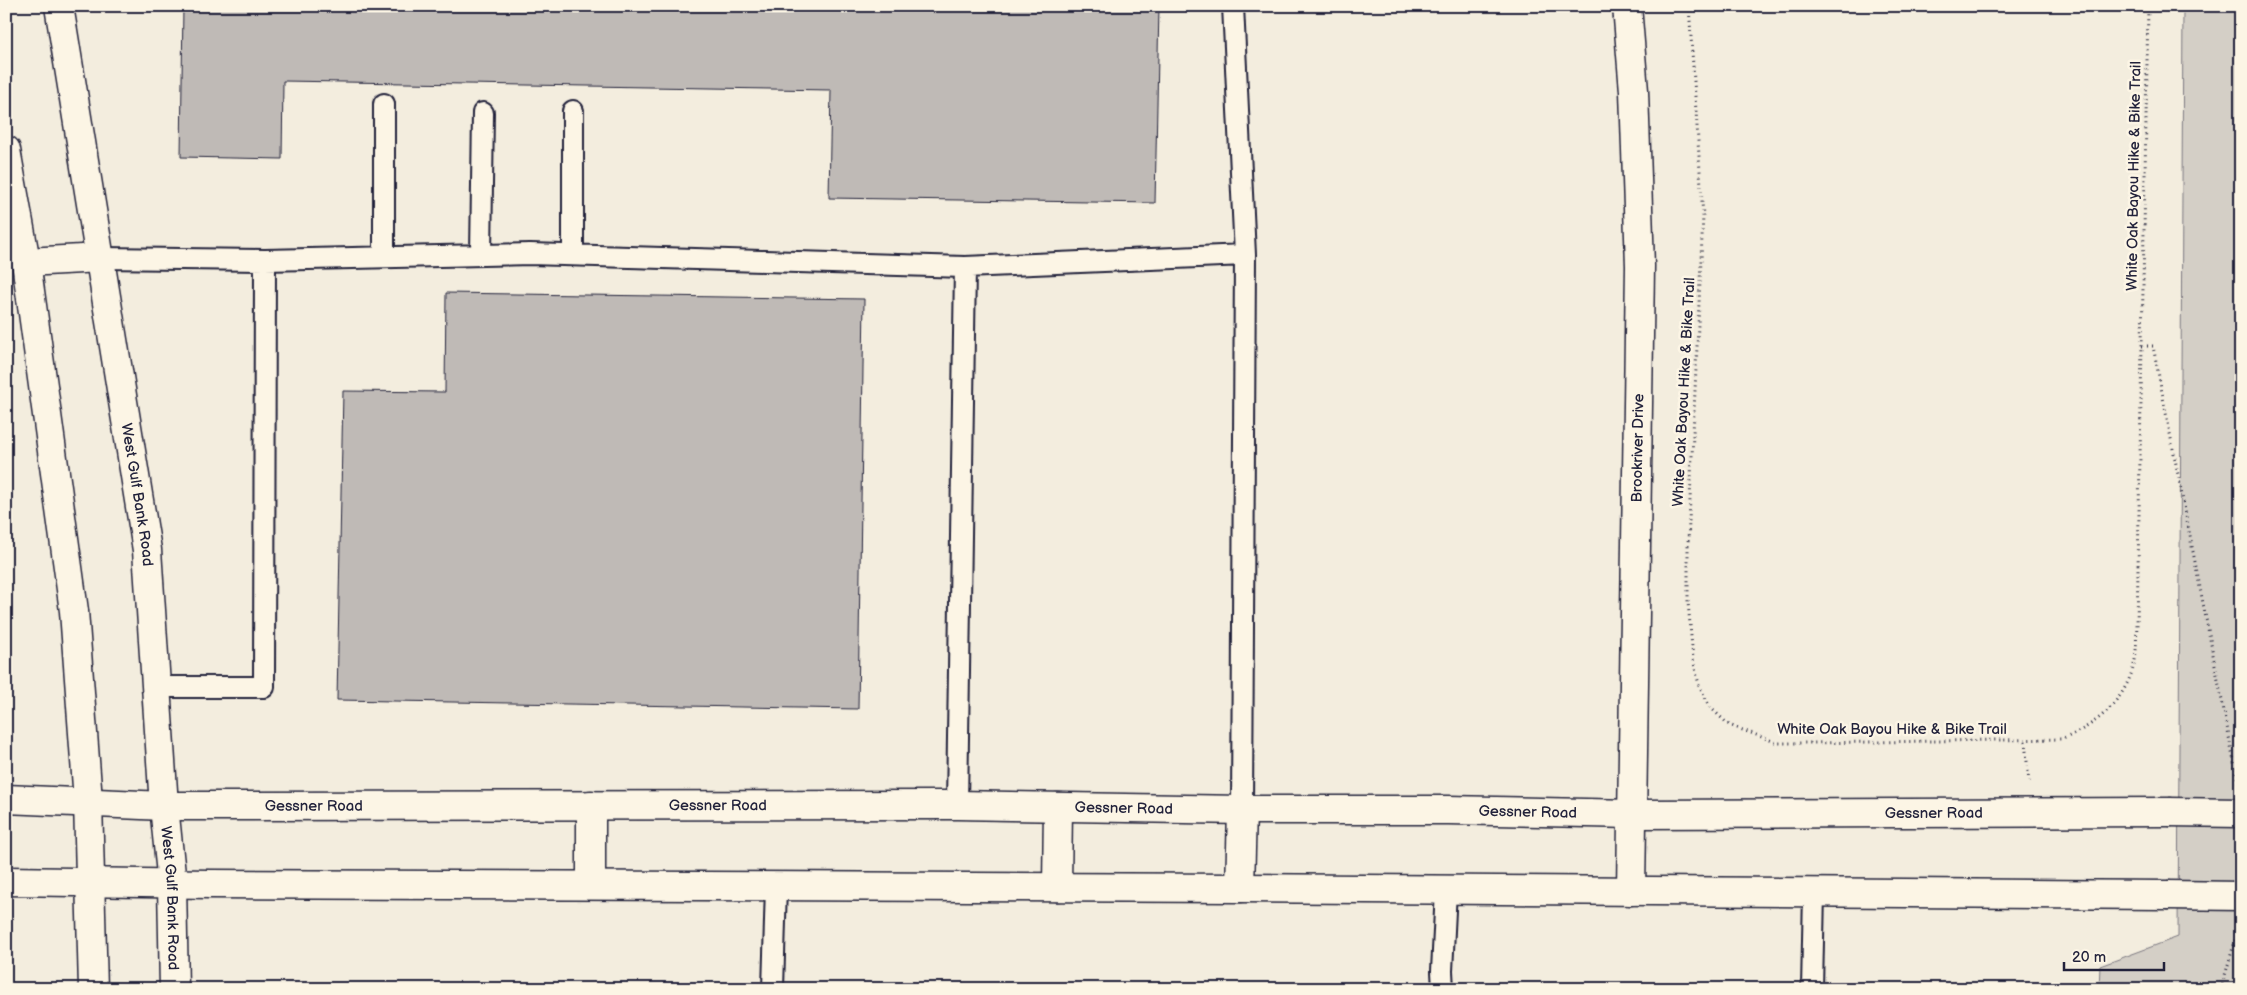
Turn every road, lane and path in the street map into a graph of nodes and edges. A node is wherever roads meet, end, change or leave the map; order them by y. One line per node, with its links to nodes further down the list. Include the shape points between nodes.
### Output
1 (59, 6): 14 (main road, West Gulf Bank Road)
2 (1233, 6): 12 (lane)
3 (1627, 6): 30 (main road, Brookriver Drive, via 1634,91 1640,266)
4 (1689, 6): 20 (path, White Oak Bayou Hike & Bike Trail, via 1703,216 1688,602 1693,659 1699,685 1710,707 1729,725 1778,743)
5 (2148, 6): 18 (path, White Oak Bayou Hike & Bike Trail)
6 (384, 104): 13 (lane)
7 (573, 111): 11 (lane)
8 (483, 112): 10 (lane)
9 (6, 150): 16 (main road)
10 (481, 255): 11 (lane); 13 (lane)
11 (573, 255): 17 (lane)
12 (1245, 255): 17 (lane); 29 (lane)
13 (384, 257): 15 (lane)
14 (101, 258): 15 (lane); 16 (main road); 19 (main road, West Gulf Bank Road, via 147,550)
15 (265, 260): 19 (lane, via 264,687)
16 (26, 262): 24 (main road, via 74,611)
17 (965, 267): 26 (lane)
18 (2142, 346): 20 (path, White Oak Bayou Hike & Bike Trail, via 2134,665 2126,685 2097,721 2063,738); 23 (path, via 2153,346)
19 (156, 687): 27 (main road, West Gulf Bank Road)
20 (2025, 741): 21 (path)
21 (2030, 784)
22 (6, 800): 24 (main road, Gessner Road)
23 (2240, 800): 30 (main road, Gessner Road, bridge, via 2169,812)
24 (88, 801): 27 (main road, Gessner Road); 34 (main road)
25 (591, 805): 26 (main road, Gessner Road); 27 (main road, Gessner Road); 36 (main road)
26 (957, 805): 28 (main road, Gessner Road)
27 (164, 806): 35 (main road, West Gulf Bank Road)
28 (1058, 807): 29 (main road, Gessner Road); 38 (main road)
29 (1242, 810): 30 (main road, Gessner Road); 39 (main road)
30 (1632, 814): 41 (main road, Brookriver Drive)
31 (2239, 841): 32 (path)
32 (2238, 868)
33 (6, 882): 34 (main road)
34 (92, 883): 35 (main road); 46 (main road)
35 (172, 884): 36 (main road); 47 (main road, West Gulf Bank Road)
36 (591, 885): 37 (main road)
37 (776, 886): 38 (main road); 48 (lane)
38 (1057, 887): 39 (main road)
39 (1240, 888): 40 (main road)
40 (1446, 890): 41 (main road); 45 (lane)
41 (1631, 891): 42 (main road)
42 (1814, 892): 43 (main road, bridge); 50 (lane)
43 (2241, 896)
44 (2237, 925): 51 (path)
45 (1442, 980): 49 (lane)
46 (93, 989)
47 (174, 989)
48 (773, 989)
49 (1428, 989)
50 (1812, 989)
51 (2221, 989)

